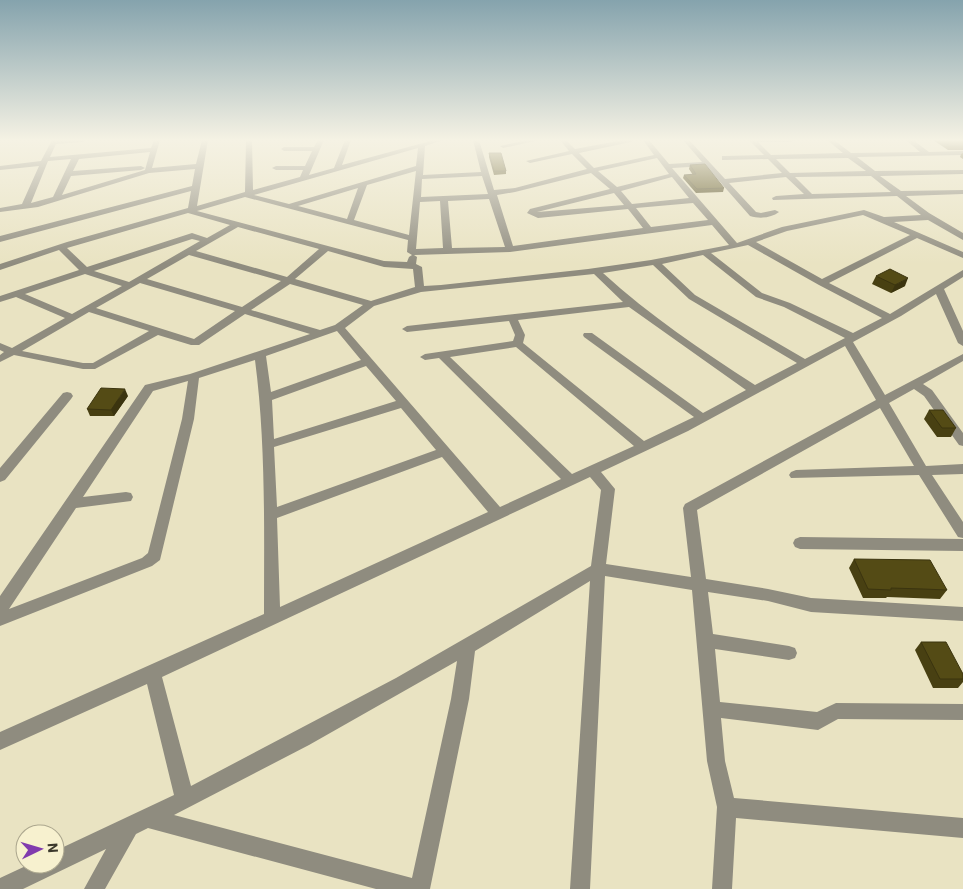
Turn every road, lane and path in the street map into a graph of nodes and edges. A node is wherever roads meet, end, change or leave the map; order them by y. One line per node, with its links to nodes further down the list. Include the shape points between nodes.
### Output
1 (36, 181): 31 (street)
2 (65, 181): 27 (street)
3 (111, 181): 27 (street)
4 (197, 181): 18 (street)
5 (248, 181): 22 (street)
6 (294, 181): 22 (street)
7 (369, 181): 17 (street)
8 (418, 181): 28 (street)
9 (488, 181): 23 (street)
10 (548, 181): 23 (street)
11 (606, 181): 19 (street)
12 (646, 181): 19 (street)
13 (679, 181): 29 (street)
14 (723, 181): 35 (street, via 756,216)
15 (795, 181): 24 (street)
16 (882, 181): 21 (street)
17 (364, 183): 32 (street); 39 (street)
18 (196, 186): 34 (street); 44 (street)
19 (614, 189): 30 (street); 30 (street, via 532,213 536,216)
20 (963, 192): 21 (street)
21 (898, 194): 24 (street); 36 (street)
22 (247, 195): 32 (street); 34 (street)
23 (493, 195): 25 (street); 51 (street)
24 (810, 196): 26 (street)
25 (444, 198): 28 (street); 52 (street)
26 (776, 198)
27 (56, 200): 31 (street)
28 (416, 200): 45 (street)
29 (695, 200): 30 (street); 38 (street)
30 (629, 205): 41 (street)
31 (25, 207): 33 (street)
32 (287, 208): 39 (street)
33 (0, 210)
34 (191, 211): 40 (street); 49 (street)
35 (775, 212)
36 (930, 217): 37 (street); 43 (street)
37 (883, 220): 42 (street); 47 (street, via 864,212 785,229)
38 (714, 222): 41 (street); 48 (street)
39 (349, 223): 45 (street)
40 (236, 225): 46 (street); 50 (street)
41 (649, 230): 51 (street)
42 (917, 235): 56 (street); 65 (street)
43 (963, 237)
44 (0, 238)
45 (412, 238): 54 (street, via 410,252)
46 (209, 241): 53 (street); 60 (street, via 192,236)
47 (748, 241): 48 (street); 65 (street)
48 (735, 246): 55 (street)
49 (61, 247): 59 (street); 60 (street)
50 (325, 249): 58 (street, via 384,264); 64 (street)
51 (510, 249): 52 (street)
52 (448, 251): 54 (street)
53 (190, 252): 63 (street); 64 (street)
54 (414, 252): 58 (street)
55 (704, 252): 57 (street); 83 (street, via 759,295 787,305)
56 (963, 255)
57 (655, 262): 61 (street); 94 (street, via 692,298)
58 (411, 265): 67 (street, via 417,267)
59 (0, 266)
60 (86, 271): 66 (street); 69 (street)
61 (596, 271): 67 (street); 72 (street)
62 (963, 273): 68 (street)
63 (141, 280): 66 (street); 74 (street)
64 (289, 280): 71 (street); 74 (street)
65 (822, 283): 77 (street)
66 (130, 285): 73 (street)
67 (420, 289): 71 (street)
68 (939, 289): 77 (street); 84 (street)
69 (17, 294): 70 (street); 76 (street)
70 (0, 299)
71 (371, 304): 78 (street)
72 (631, 304): 75 (street); 97 (street)
73 (89, 309): 76 (street); 80 (street)
74 (245, 311): 80 (street, via 195,343); 81 (street)
75 (512, 316): 79 (street); 85 (street, via 520,335)
76 (73, 318): 87 (street)
77 (890, 318): 83 (street)
78 (339, 327): 81 (street); 93 (street)
79 (407, 329)
80 (158, 331): 87 (street, via 95,366)
81 (321, 334): 88 (street)
82 (588, 335): 102 (street)
83 (851, 340): 94 (street); 100 (street)
84 (963, 343)
85 (518, 344): 89 (street); 105 (street)
86 (0, 346): 87 (street)
87 (13, 352): 92 (street)
88 (260, 354): 95 (street); 99 (street)
89 (442, 355): 91 (street); 112 (street)
90 (963, 357): 96 (street)
91 (425, 358)
92 (0, 359)
93 (368, 361): 99 (street); 101 (street)
94 (806, 364): 97 (street)
95 (194, 376): 114 (street, via 149,388); 125 (street, via 188,420 155,556 148,562)
96 (914, 383): 100 (street); 103 (street, via 928,394)
97 (755, 391): 102 (street)
98 (67, 396): 111 (street)
99 (266, 398): 104 (street)
100 (882, 401): 109 (street); 121 (street, via 690,508)
101 (403, 402): 104 (street); 106 (street)
102 (703, 418): 105 (street)
103 (963, 442)
104 (268, 445): 116 (street)
105 (643, 448): 108 (street)
106 (444, 451): 115 (street); 116 (street)
107 (963, 469): 109 (street)
108 (593, 471): 112 (street); 120 (street, via 608,489)
109 (923, 471): 110 (street); 117 (street)
110 (796, 475)
111 (0, 477)
112 (571, 481): 115 (street)
113 (126, 497): 114 (street)
114 (73, 503): 122 (street)
115 (498, 514): 124 (street)
116 (271, 515): 124 (street)
117 (963, 533)
118 (800, 543): 119 (street)
119 (963, 545)
120 (598, 569): 121 (street); 127 (street); 143 (street)
121 (700, 584): 123 (street, via 811,605); 126 (street)
122 (0, 609)
123 (963, 614)
124 (272, 617): 129 (street)
125 (0, 619)
126 (706, 640): 128 (street); 130 (street)
127 (467, 648): 133 (street); 142 (street, via 460,699)
128 (789, 653)
129 (153, 673): 132 (street); 133 (street)
130 (712, 709): 131 (street, via 818,721 836,711); 134 (street, via 716,761)
131 (963, 712)
132 (0, 741)
133 (184, 800): 135 (street)
134 (728, 807): 136 (street); 144 (street)
135 (138, 822): 137 (street); 140 (street); 141 (street)
136 (963, 828)
137 (65, 857)
138 (31, 874): 139 (street)
139 (0, 889)
140 (94, 889)
141 (415, 889)
142 (420, 889)
143 (580, 889)
144 (722, 889)

